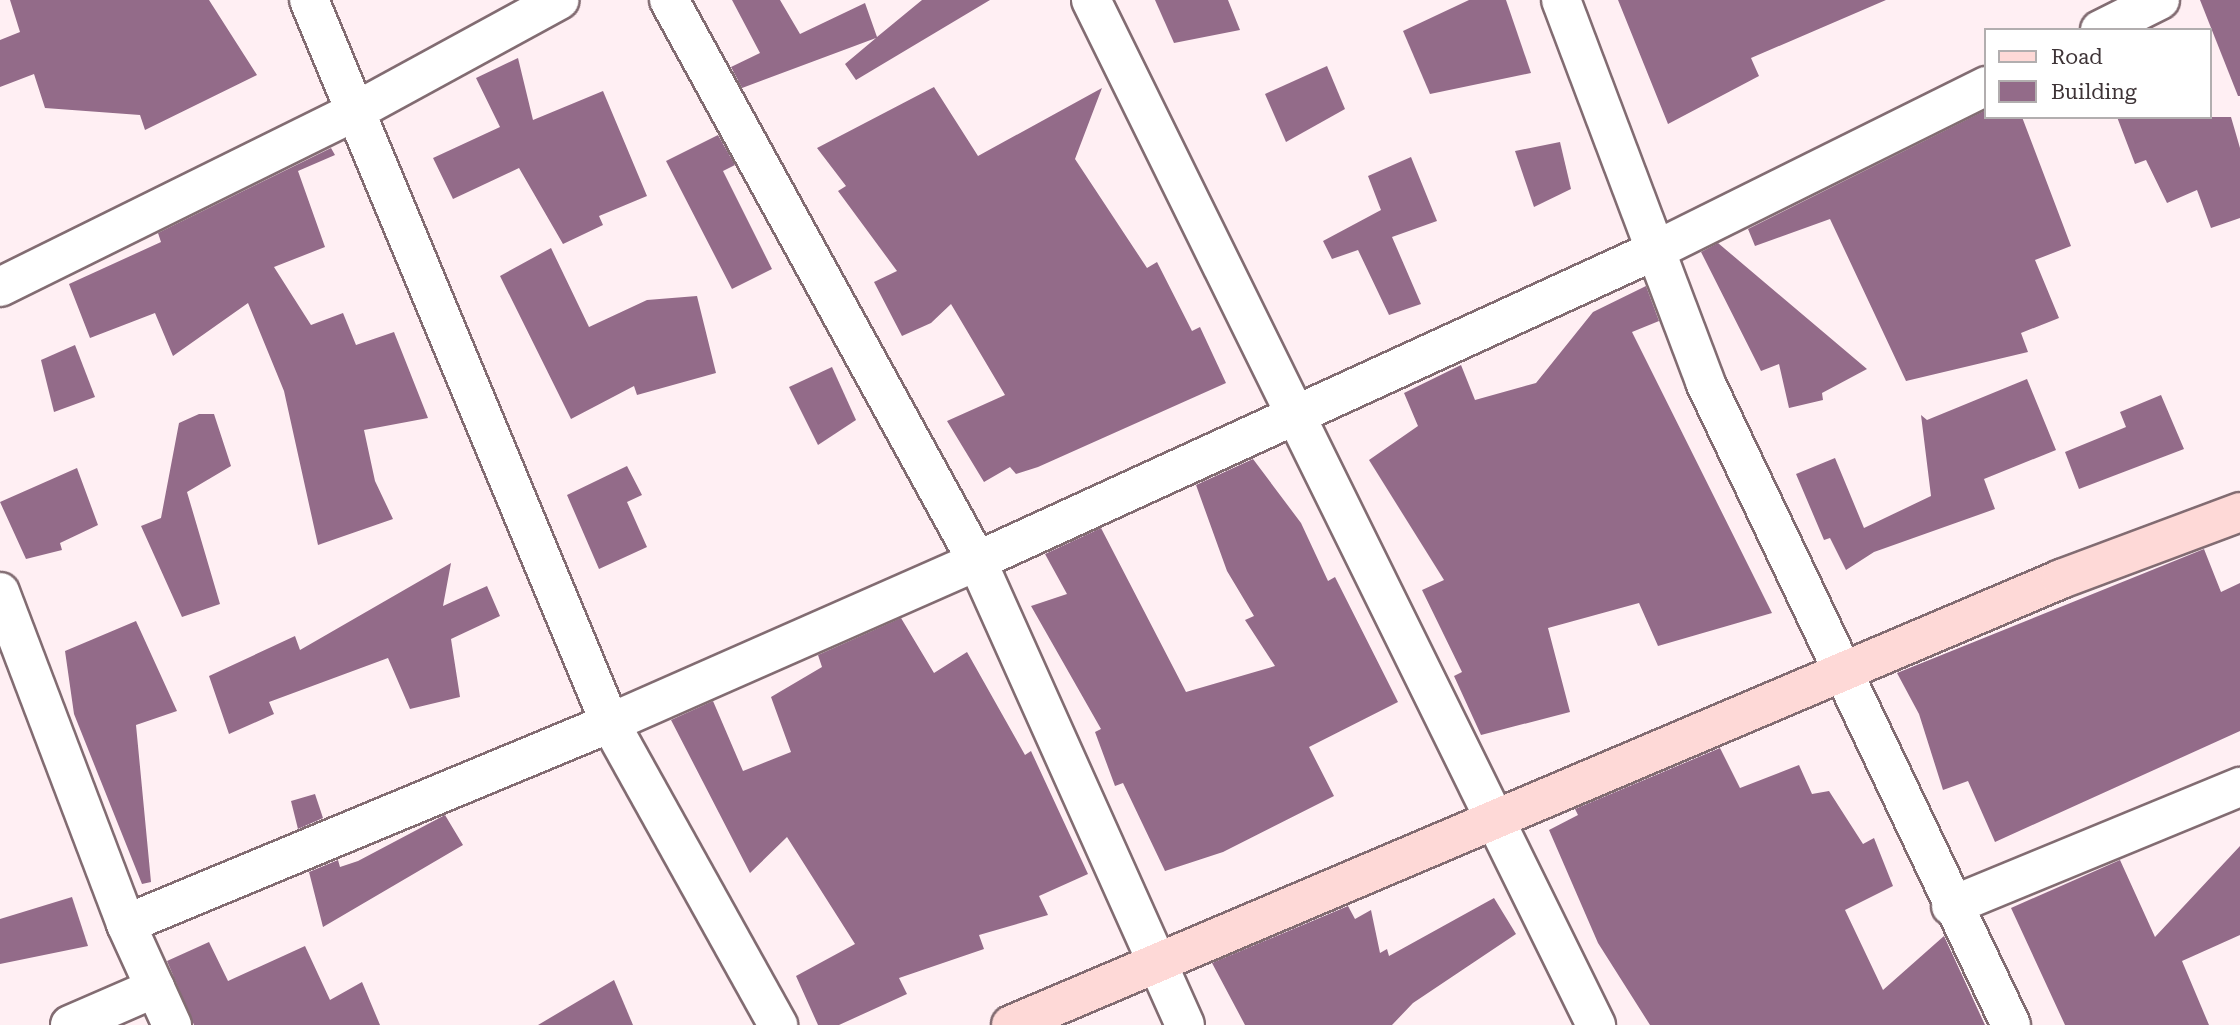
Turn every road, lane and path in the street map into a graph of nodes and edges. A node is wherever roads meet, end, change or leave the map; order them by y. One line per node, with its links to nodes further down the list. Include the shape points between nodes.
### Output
1 (309, 0): 9 (street)
2 (559, 0): 9 (street)
3 (669, 0): 14 (street)
4 (1091, 0): 12 (street)
5 (1561, 0): 10 (street)
6 (2160, 0): 7 (street)
7 (2104, 28)
8 (1984, 87): 10 (street)
9 (354, 111): 11 (street); 17 (street)
10 (1656, 250): 12 (street); 16 (street, via 1706,382)
11 (0, 287)
12 (1295, 415): 14 (street); 19 (street)
13 (2240, 512): 16 (street)
14 (977, 561): 17 (street); 22 (street)
15 (0, 592): 21 (street)
16 (1840, 672): 19 (street); 20 (street)
17 (610, 723): 21 (street); 26 (street)
18 (2240, 787): 20 (street)
19 (1493, 818): 22 (street); 29 (street)
20 (1951, 906): 30 (street)
21 (126, 924): 23 (street)
22 (1157, 960): 27 (street); 28 (street)
23 (155, 988): 24 (street); 25 (street)
24 (70, 1025)
25 (172, 1025)
26 (778, 1025)
27 (1011, 1025)
28 (1185, 1025)
29 (1597, 1025)
30 (2011, 1025)

